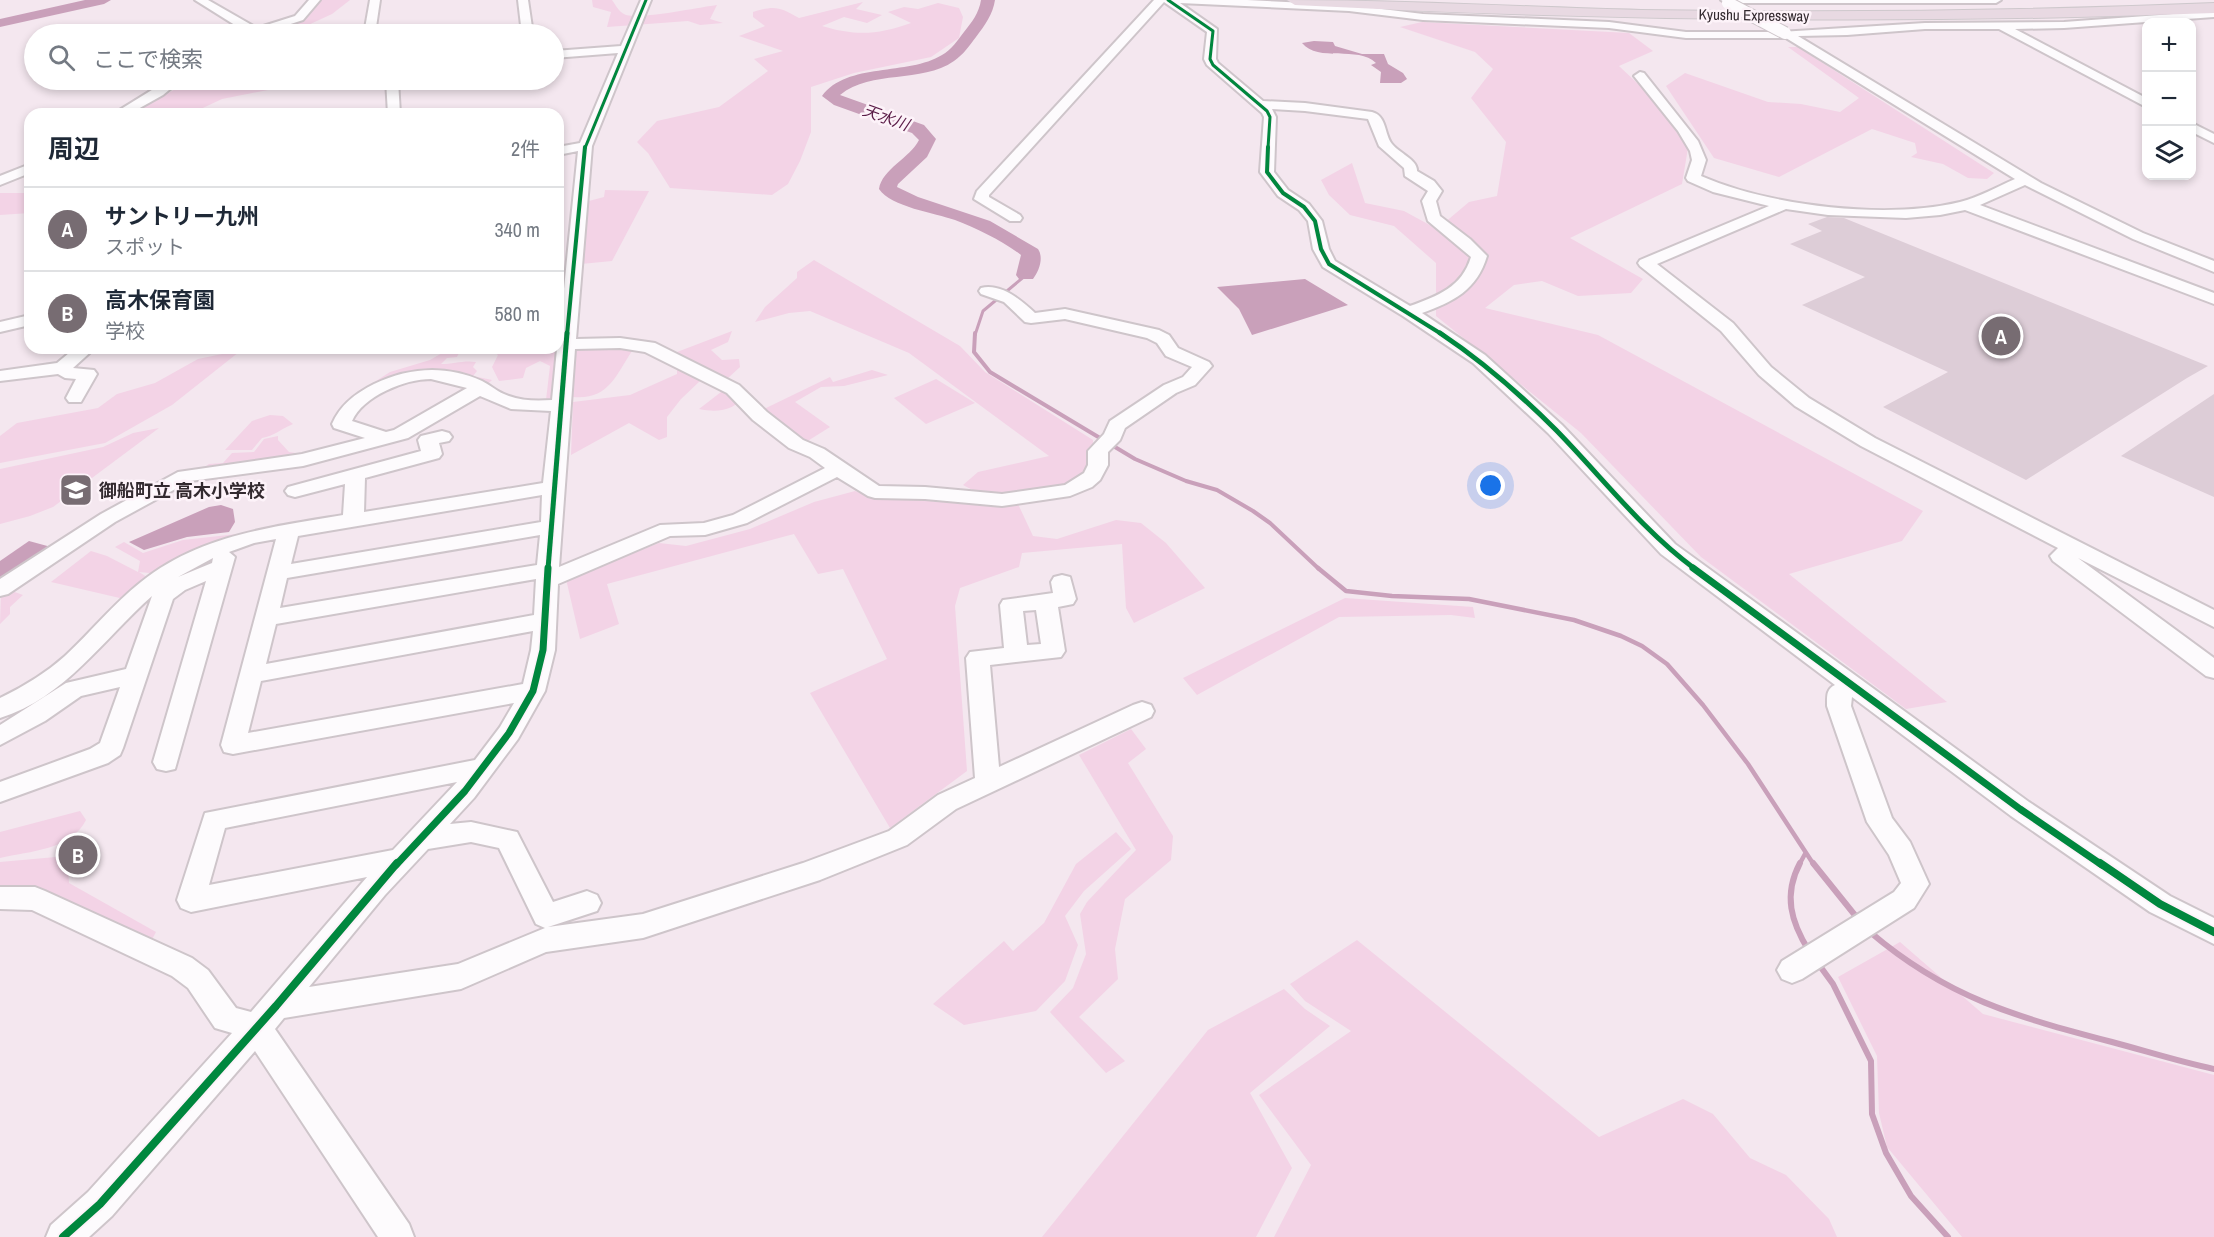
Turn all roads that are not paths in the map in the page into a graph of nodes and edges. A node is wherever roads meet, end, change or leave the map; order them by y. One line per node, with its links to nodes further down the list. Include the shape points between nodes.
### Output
1 (200, 0): 15 (street)
2 (315, 0): 16 (street, via 299,18)
3 (375, 0): 17 (street)
4 (524, 0): 18 (street)
5 (646, 0): 21 (street)
6 (1160, 0): 43 (street, via 982,194 981,199)
7 (1168, 0): 27 (street, via 1213,31 1213,65)
8 (1177, 0): 20 (street, via 1609,25 1686,35)
9 (1295, 0): 14 (highway, Kyushu Expressway, via 1782,16)
10 (1389, 0): 13 (highway, Kyushu Expressway, via 1777,11)
11 (1996, 0): 12 (street)
12 (1726, 1): 20 (street, bridge)
13 (2214, 3)
14 (2214, 10): 19 (street, via 2064,25)
15 (239, 24)
16 (281, 24)
17 (371, 24)
18 (527, 24)
19 (2002, 26): 20 (street); 26 (street)
20 (1786, 34): 39 (street)
21 (625, 49): 22 (street); 34 (street)
22 (564, 53)
23 (1640, 76): 41 (street, via 1698,153 1700,163 1693,178 1718,189)
24 (162, 90): 28 (street)
25 (391, 90): 29 (street)
26 (2142, 101)
27 (1263, 105): 47 (street, via 1269,117 1267,172 1283,193 1315,220 1321,249 1329,264); 47 (street, via 1372,116 1391,151 1411,167 1410,173 1435,191 1429,201 1433,218 1479,256 1477,270 1465,286 1444,299)
28 (130, 108)
29 (393, 108)
30 (2214, 126): 31 (street)
31 (2196, 127)
32 (2196, 129): 33 (street)
33 (2214, 139)
34 (585, 146): 35 (street); 50 (street)
35 (564, 150)
36 (24, 161): 37 (street)
37 (0, 167)
38 (24, 171): 40 (street)
39 (2026, 180): 42 (street); 44 (street, via 2138,236)
40 (0, 181)
41 (1786, 204): 42 (street, via 1916,213); 69 (street, via 1646,263 1727,327 1765,371 1802,402 1868,442)
42 (1966, 205): 46 (street)
43 (1015, 218)
44 (2214, 267)
45 (987, 291): 61 (street, via 1010,299 1031,318 1065,314 1153,333 1164,339 1172,352 1203,366 1189,381 1170,389 1117,425 1113,436 1098,451 1093,476 1070,490 1002,500 875,492)
46 (2214, 298)
47 (1409, 312): 83 (street, via 1488,367 1555,429 1668,549)
48 (24, 321): 49 (street)
49 (0, 327)
50 (564, 327)
51 (564, 344): 61 (street, via 620,343 649,347 669,356 734,389 796,444 817,453)
52 (79, 354): 54 (street)
53 (562, 354): 58 (street)
54 (62, 368): 55 (street); 57 (street, via 71,374 88,374)
55 (0, 376)
56 (482, 389): 58 (street, via 504,403); 60 (street, via 466,393 400,434); 60 (street, via 428,373 415,374 376,390 342,418 341,424 348,428)
57 (75, 398)
58 (562, 405): 63 (street)
59 (442, 437): 62 (street, via 428,440 432,454)
60 (386, 438): 74 (street, via 303,460 185,476 108,518)
61 (838, 469): 72 (street, via 740,519 705,529 667,530)
62 (355, 475): 64 (street); 65 (street)
63 (553, 487): 65 (street); 66 (street)
64 (295, 491)
65 (353, 520): 67 (street)
66 (550, 527): 71 (street); 72 (street)
67 (289, 531): 68 (street); 71 (street)
68 (228, 544): 70 (street); 85 (street, via 188,561 160,579 112,620 83,653 21,699)
69 (2072, 546): 77 (street); 80 (street, via 2061,556)
70 (221, 567): 81 (street, via 177,585 163,596); 88 (street)
71 (278, 573): 76 (street)
72 (547, 575): 76 (street); 78 (street)
73 (1062, 582): 75 (street, via 1065,599)
74 (0, 589)
75 (1046, 601): 79 (street, via 1011,605); 79 (street, via 1053,651)
76 (267, 618): 82 (street)
77 (2214, 620)
78 (545, 621): 82 (street); 84 (street)
79 (1016, 654): 90 (street, via 978,658)
80 (2214, 670)
81 (136, 675): 87 (street, via 74,688); 91 (street, via 111,748 99,756)
82 (252, 675): 84 (street, via 233,745)
83 (1854, 686): 96 (street, via 2020,809 2160,904); 97 (street, via 1839,693 1839,706 1880,822 1900,850 1915,884 1904,900)
84 (533, 691): 89 (street, via 509,733)
85 (0, 709)
86 (1142, 711): 90 (street)
87 (0, 736)
88 (166, 762)
89 (482, 768): 92 (street); 93 (street, via 214,820 191,900)
90 (988, 782): 98 (street, via 947,802 898,838 810,872 644,926 543,940 461,975)
91 (0, 792)
92 (420, 839): 93 (street); 95 (street, via 471,832 508,839 546,916)
93 (402, 859): 98 (street)
94 (0, 898): 98 (street, via 35,899 173,962 198,979 226,1018)
95 (586, 903)
96 (2214, 932)
97 (1792, 970)
98 (267, 1017): 99 (street); 100 (street, via 100,1204)
99 (397, 1236)
100 (63, 1237)

